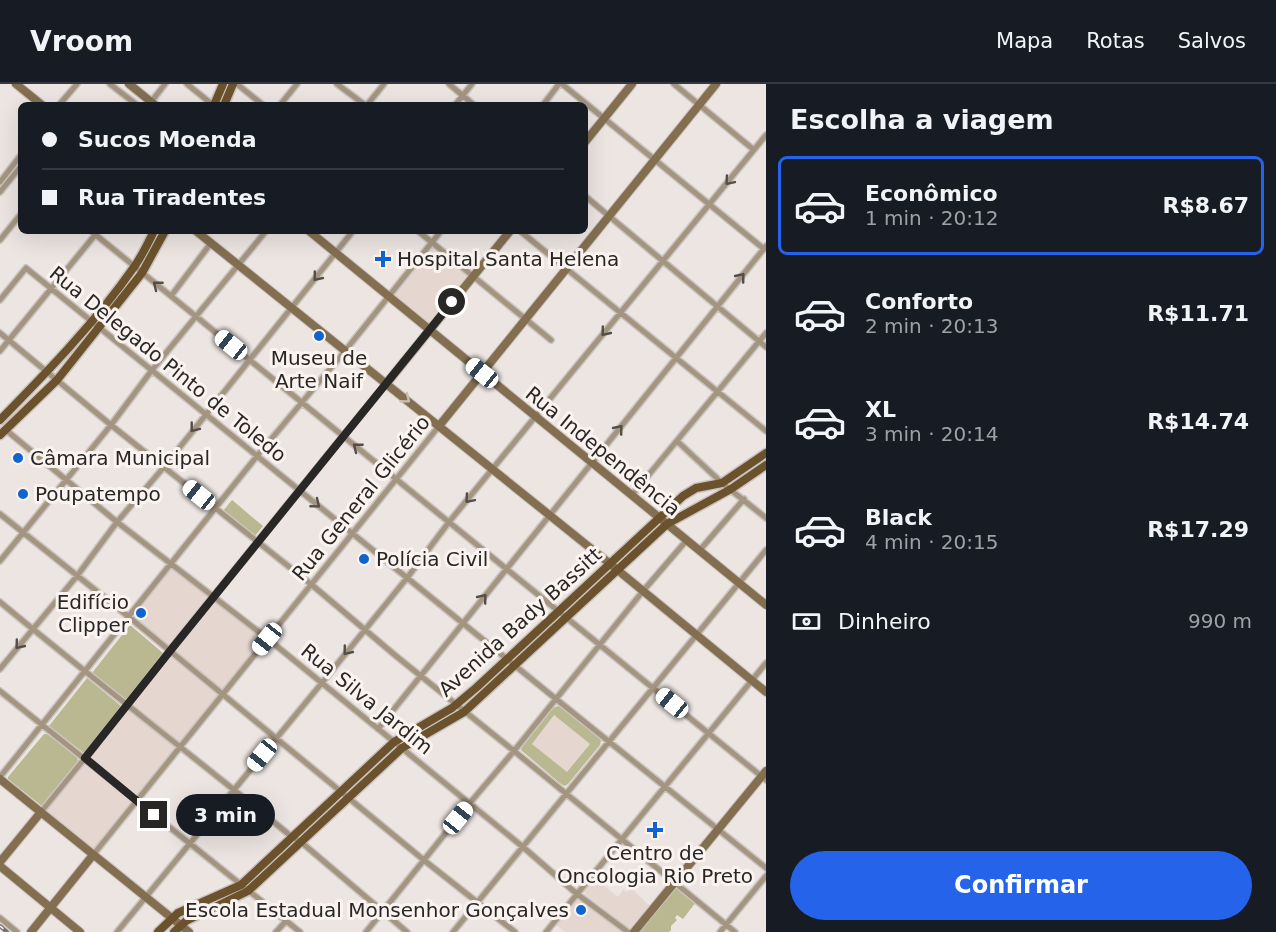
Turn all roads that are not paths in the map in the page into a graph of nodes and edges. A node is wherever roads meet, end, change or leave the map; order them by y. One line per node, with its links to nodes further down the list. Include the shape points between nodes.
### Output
1 (16, 84): 19 (street)
2 (77, 84): 20 (street)
3 (110, 84): 21 (street)
4 (129, 84): 22 (street)
5 (165, 84): 23 (street)
6 (187, 84): 24 (street)
7 (223, 84): 25 (main road)
8 (235, 84): 26 (main road); 27 (street)
9 (297, 84): 28 (street)
10 (337, 84): 29 (street)
11 (384, 84): 30 (street)
12 (448, 84): 18 (street)
13 (472, 84): 18 (street)
14 (561, 84): 33 (street); 34 (street)
15 (632, 84): 37 (street)
16 (674, 84): 36 (street)
17 (716, 84): 36 (street, Rua General Glicério)
18 (462, 95): 31 (street); 32 (street)
19 (38, 102)
20 (62, 102)
21 (131, 102)
22 (152, 102)
23 (154, 102)
24 (209, 102)
25 (214, 102)
26 (226, 102)
27 (259, 102)
28 (282, 102)
29 (362, 102)
30 (369, 102)
31 (457, 102)
32 (470, 102)
33 (546, 102)
34 (584, 102)
35 (588, 105): 37 (street)
36 (699, 105): 40 (street); 41 (street, Rua General Glicério)
37 (604, 118): 39 (street); 41 (street)
38 (766, 135): 40 (street)
39 (588, 138)
40 (754, 150): 45 (street, one-way to 45)
41 (654, 160): 45 (street); 46 (street, Rua General Glicério)
42 (18, 169): 43 (street)
43 (1, 186)
44 (588, 198): 46 (street)
45 (709, 205): 63 (street); 65 (street)
46 (609, 216): 65 (street); 68 (street, Rua General Glicério)
47 (18, 218): 60 (street)
48 (92, 234): 71 (street)
49 (94, 234): 67 (street)
50 (152, 234): 67 (main road)
51 (163, 234): 69 (main road)
52 (200, 234): 62 (street)
53 (264, 234): 66 (street)
54 (313, 234): 64 (street, Rua Independência)
55 (351, 234): 64 (street)
56 (422, 234): 61 (street)
57 (439, 234): 61 (street)
58 (507, 234): 70 (street)
59 (524, 234): 68 (street)
60 (0, 240)
61 (432, 242): 70 (street); 73 (street)
62 (211, 243): 66 (street); 72 (street)
63 (765, 248): 75 (street, one-way to 63)
64 (336, 253): 73 (street, Rua Independência); 76 (street, one-way to 76)
65 (662, 261): 75 (street); 77 (street)
66 (238, 265): 76 (street); 78 (street)
67 (134, 267): 69 (street); 80 (main road)
68 (567, 269): 77 (street); 79 (street, Rua General Glicério)
69 (142, 273): 72 (street, one-way to 69); 81 (main road)
70 (472, 276): 79 (street); 82 (street)
71 (51, 288): 74 (street, Rua Delegado Pinto de Toledo, via 26,268); 80 (street, Rua Delegado Pinto de Toledo); 86 (street)
72 (171, 296): 78 (street)
73 (388, 296): 82 (street, Rua Independência); 90 (street)
74 (0, 300)
75 (718, 307): 87 (street); 91 (street)
76 (292, 308): 90 (street); 92 (street)
77 (621, 313): 91 (street); 101 (street, one-way to 101)
78 (196, 317): 92 (street); 93 (street)
79 (526, 319): 85 (street); 95 (street, Rua General Glicério)
80 (92, 321): 81 (street, Rua Delegado Pinto de Toledo); 94 (main road)
81 (100, 327): 93 (street, Rua Delegado Pinto de Toledo); 96 (main road)
82 (429, 330): 95 (street, Rua Independência); 97 (street)
83 (0, 333): 86 (street)
84 (766, 333): 87 (street)
85 (551, 339)
86 (9, 341): 89 (street); 94 (street)
87 (759, 341): 88 (street); 98 (street)
88 (766, 347)
89 (0, 351)
90 (345, 351): 97 (street); 99 (street)
91 (676, 358): 98 (street); 110 (street, one-way to 91)
92 (249, 360): 99 (street); 100 (street)
93 (152, 370): 100 (street, Rua Delegado Pinto de Toledo); 102 (street)
94 (46, 372): 96 (street); 104 (main road)
95 (482, 373): 101 (street, Rua Independência); 103 (street, Rua General Glicério)
96 (57, 380): 102 (street); 104 (main road)
97 (386, 384): 103 (street, one-way to 103); 106 (street)
98 (718, 391): 105 (street); 107 (street)
99 (303, 403): 106 (street); 109 (street)
100 (206, 413): 109 (street, Rua Delegado Pinto de Toledo); 112 (street, one-way to 112)
101 (536, 417): 110 (street, Rua Independência); 113 (street)
102 (111, 424): 112 (street); 114 (street)
103 (439, 426): 113 (street); 115 (street, Rua General Glicério)
104 (1, 427): 114 (street, Rua Silva Jardim)
105 (766, 431)
106 (343, 436): 115 (street, one-way to 106); 118 (street)
107 (677, 441): 116 (street); 119 (street)
108 (766, 453): 116 (main road, Avenida Bady Bassitt)
109 (257, 456): 118 (street, Rua Delegado Pinto de Toledo); 121 (street)
110 (592, 463): 119 (street, Rua Independência); 123 (street)
111 (766, 465): 117 (main road, Avenida Bady Bassitt)
112 (164, 467): 121 (street); 126 (street)
113 (493, 470): 123 (street); 127 (street, one-way to 127)
114 (66, 479): 126 (street, Rua Silva Jardim); 129 (street)
115 (397, 479): 127 (street); 130 (street, Rua General Glicério)
116 (722, 483): 117 (street); 124 (main road, Avenida Bady Bassitt, via 696,488)
117 (731, 489): 120 (street); 128 (main road, Avenida Bady Bassitt)
118 (300, 490): 130 (street, Rua Delegado Pinto de Toledo, one-way to 130); 132 (street)
119 (632, 495): 124 (street, Rua Independência)
120 (744, 499): 125 (street); 134 (street)
121 (216, 508): 132 (street); 136 (street)
122 (0, 514): 129 (street)
123 (550, 515): 137 (street); 138 (street)
124 (659, 518): 128 (street, Rua Independência); 137 (main road, Avenida Bady Bassitt)
125 (766, 518)
126 (117, 522): 136 (street, Rua Silva Jardim); 140 (street)
127 (449, 522): 138 (street); 141 (street)
128 (667, 524): 131 (street, Rua Independência); 139 (main road, Avenida Bady Bassitt)
129 (23, 532): 135 (street); 140 (street)
130 (353, 533): 141 (street, Rua Delegado Pinto de Toledo); 143 (street, Rua General Glicério)
131 (686, 541): 134 (street, Rua Independência); 144 (street)
132 (258, 542): 143 (street); 145 (street)
133 (766, 550): 142 (street)
134 (699, 551): 142 (street, Rua Independência)
135 (0, 561)
136 (172, 563): 145 (street, Rua Silva Jardim); 149 (street)
137 (609, 563): 139 (street); 148 (main road, Avenida Bady Bassitt)
138 (507, 568): 148 (street); 150 (street, one-way to 138)
139 (618, 570): 144 (street); 148 (main road, Avenida Bady Bassitt)
140 (77, 576): 149 (street); 151 (street)
141 (407, 578): 150 (street, Rua Delegado Pinto de Toledo); 152 (street)
142 (739, 583): 147 (street, Rua Independência); 153 (street)
143 (312, 585): 152 (street); 154 (street, Rua General Glicério)
144 (643, 591): 153 (street); 155 (street)
145 (214, 596): 154 (street, Rua Silva Jardim); 156 (street)
146 (0, 602): 151 (street)
147 (766, 606)
148 (562, 614): 155 (street); 157 (main road, Avenida Bady Bassitt); 159 (main road, Avenida Bady Bassitt)
149 (129, 617): 156 (street); 161 (street)
150 (463, 623): 157 (street, Rua Delegado Pinto de Toledo); 162 (street)
151 (32, 629): 160 (street, one-way to 160); 161 (street)
152 (365, 630): 162 (street); 164 (street, one-way to 164)
153 (696, 635): 163 (street); 165 (street)
154 (267, 639): 164 (street, Rua Silva Jardim); 168 (street, Rua General Glicério)
155 (601, 645): 165 (street); 169 (street)
156 (170, 651): 168 (street); 170 (street)
157 (507, 659): 159 (street, Rua Delegado Pinto de Toledo); 171 (main road, Avenida Bady Bassitt)
158 (766, 663): 163 (street)
159 (515, 665): 169 (street, Rua Delegado Pinto de Toledo); 172 (main road, Avenida Bady Bassitt)
160 (0, 669)
161 (85, 672): 170 (street); 173 (street)
162 (420, 676): 171 (street); 174 (street)
163 (752, 681): 167 (street); 175 (street)
164 (321, 684): 174 (street, Rua Silva Jardim); 176 (street)
165 (653, 688): 175 (street); 178 (street)
166 (0, 691): 173 (street)
167 (766, 692)
168 (222, 695): 176 (street); 179 (street, Rua General Glicério)
169 (556, 699): 178 (street, Rua Delegado Pinto de Toledo); 181 (street)
170 (127, 705): 179 (street); 182 (street)
171 (456, 705): 172 (street); 177 (main road, Avenida Bady Bassitt)
172 (464, 712): 180 (main road, Avenida Bady Bassitt); 181 (street)
173 (43, 725): 182 (street); 184 (street)
174 (378, 729): 177 (street, Rua Silva Jardim)
175 (709, 733): 183 (street); 185 (street)
176 (276, 738): 186 (street); 187 (street)
177 (394, 742): 180 (street, Rua Silva Jardim); 187 (main road, Avenida Bady Bassitt)
178 (609, 742): 185 (street, Rua Delegado Pinto de Toledo); 188 (street)
179 (180, 747): 186 (street); 190 (street, Rua General Glicério)
180 (402, 748): 189 (main road, Avenida Bady Bassitt); 191 (street, Rua Silva Jardim)
181 (514, 751): 188 (street); 191 (street)
182 (85, 758): 190 (street); 192 (street)
183 (765, 776): 193 (street)
184 (0, 778): 192 (street)
185 (665, 787): 193 (street, Rua Delegado Pinto de Toledo); 195 (street)
186 (234, 789): 194 (street); 197 (street)
187 (341, 791): 189 (street); 194 (main road, Avenida Bady Bassitt)
188 (566, 794): 195 (street); 198 (street)
189 (349, 797): 196 (main road, Avenida Bady Bassitt); 200 (street)
190 (137, 801): 197 (street); 199 (street, Rua General Glicério)
191 (469, 804): 198 (street, Rua Silva Jardim); 200 (street)
192 (41, 812): 199 (street); 201 (street)
193 (718, 830): 202 (street, Rua Delegado Pinto de Toledo); 204 (street)
194 (292, 837): 196 (street); 205 (main road, Avenida Bady Bassitt)
195 (621, 840): 204 (street); 206 (street)
196 (301, 842): 205 (main road, Avenida Bady Bassitt); 210 (street)
197 (189, 844): 205 (street); 207 (street)
198 (523, 847): 206 (street, Rua Silva Jardim); 208 (street)
199 (93, 855): 207 (street); 209 (street, Rua General Glicério)
200 (425, 861): 208 (street); 210 (street)
201 (0, 864): 209 (street)
202 (766, 868)
203 (766, 876): 215 (street)
204 (675, 883): 215 (street); 231 (street)
205 (244, 888): 212 (main road, Avenida Bady Bassitt); 213 (street); 214 (main road, Avenida Bady Bassitt)
206 (578, 894): 229 (street); 230 (street, Rua Silva Jardim)
207 (146, 897): 212 (street); 219 (street)
208 (478, 902): 227 (street); 228 (street)
209 (51, 908): 216 (street); 218 (street, Rua General Glicério)
210 (382, 912): 225 (street); 226 (street)
211 (0, 918): 217 (street)
212 (172, 918): 214 (street); 220 (main road, Avenida Bady Bassitt)
213 (286, 921): 223 (street); 224 (street)
214 (181, 925): 221 (main road, Avenida Bady Bassitt); 222 (street)
215 (726, 925): 232 (street); 233 (street)
216 (78, 931)
217 (17, 932)
218 (31, 932)
219 (117, 932)
220 (158, 932)
221 (174, 932)
222 (189, 932)
223 (276, 932)
224 (300, 932)
225 (366, 932)
226 (407, 932)
227 (453, 932)
228 (515, 932)
229 (546, 932)
230 (628, 932)
231 (634, 932)
232 (720, 932)
233 (735, 932)

